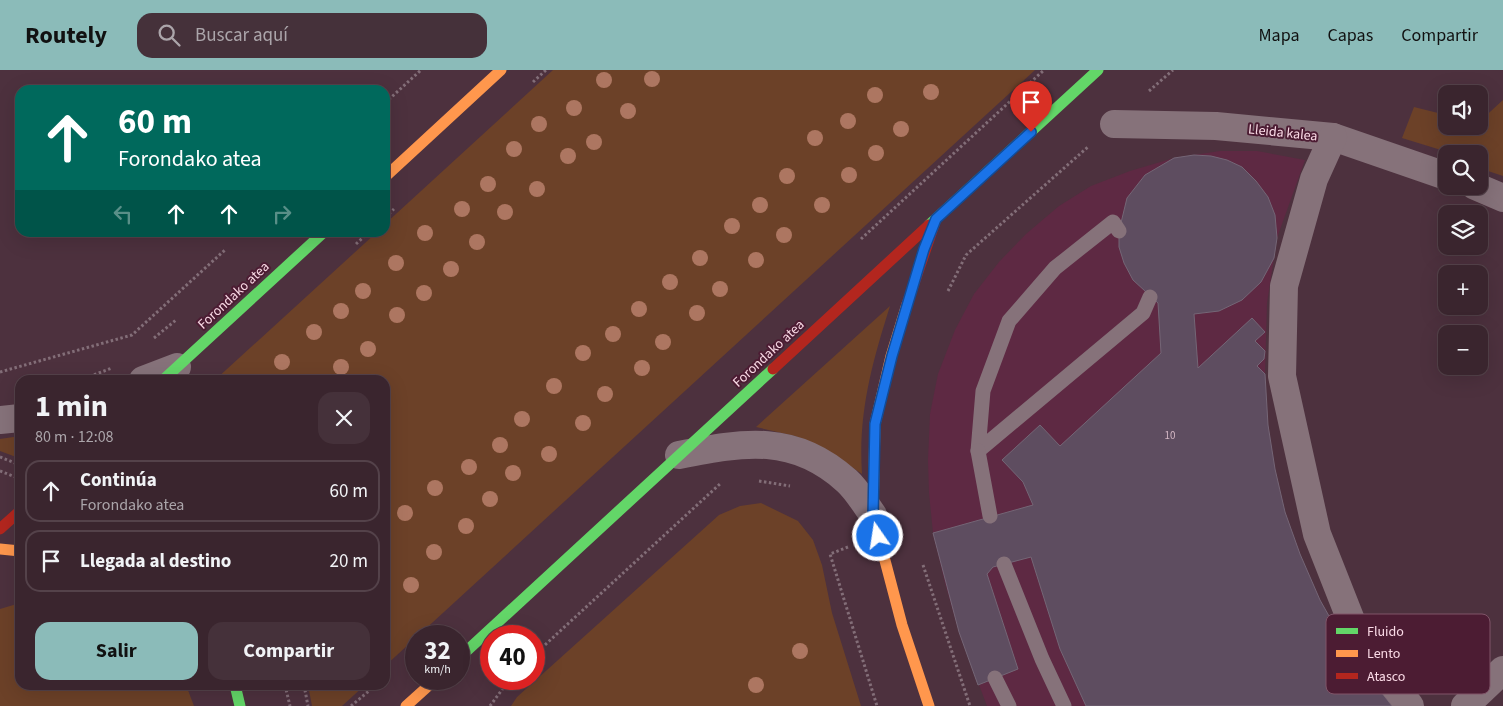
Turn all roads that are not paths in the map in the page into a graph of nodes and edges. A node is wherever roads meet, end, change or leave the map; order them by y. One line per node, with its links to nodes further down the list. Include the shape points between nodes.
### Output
1 (501, 70): 5 (main road)
2 (1098, 70): 9 (main road, Forondako atea)
3 (1114, 124): 4 (street, Lleida kalea, via 1216,126)
4 (1333, 137): 6 (street, Lleida kalea); 25 (street, via 1314,179 1284,286 1282,376 1317,534)
5 (390, 171)
6 (1438, 173)
7 (1488, 192): 8 (street)
8 (1503, 198)
9 (936, 219): 17 (main road, Forondako atea); 18 (main road, via 892,356 875,424)
10 (1119, 231): 16 (lane, via 1113,222 1055,268 1009,321 983,391)
11 (319, 237): 13 (main road, Forondako atea)
12 (1150, 297): 16 (lane, via 1143,313)
13 (170, 374)
14 (15, 418): 15 (street)
15 (0, 420)
16 (978, 451): 20 (lane)
17 (679, 455): 18 (street, via 731,444 760,443 791,448 824,463 849,482); 26 (main road, Forondako atea)
18 (873, 515): 38 (main road, via 902,625)
19 (15, 516): 21 (main road)
20 (990, 516)
21 (0, 529)
22 (0, 549): 23 (main road)
23 (15, 550)
24 (1004, 564): 40 (lane)
25 (1349, 614)
26 (470, 648)
27 (1503, 670): 29 (street)
28 (995, 678): 39 (lane)
29 (1490, 682)
30 (236, 690): 35 (main road)
31 (424, 690): 36 (main road)
32 (433, 690): 37 (street)
33 (1400, 694): 41 (street)
34 (1478, 694): 42 (street)
35 (240, 706)
36 (406, 706)
37 (428, 706)
38 (929, 706)
39 (1009, 706)
40 (1064, 706)
41 (1410, 706)
42 (1465, 706)

